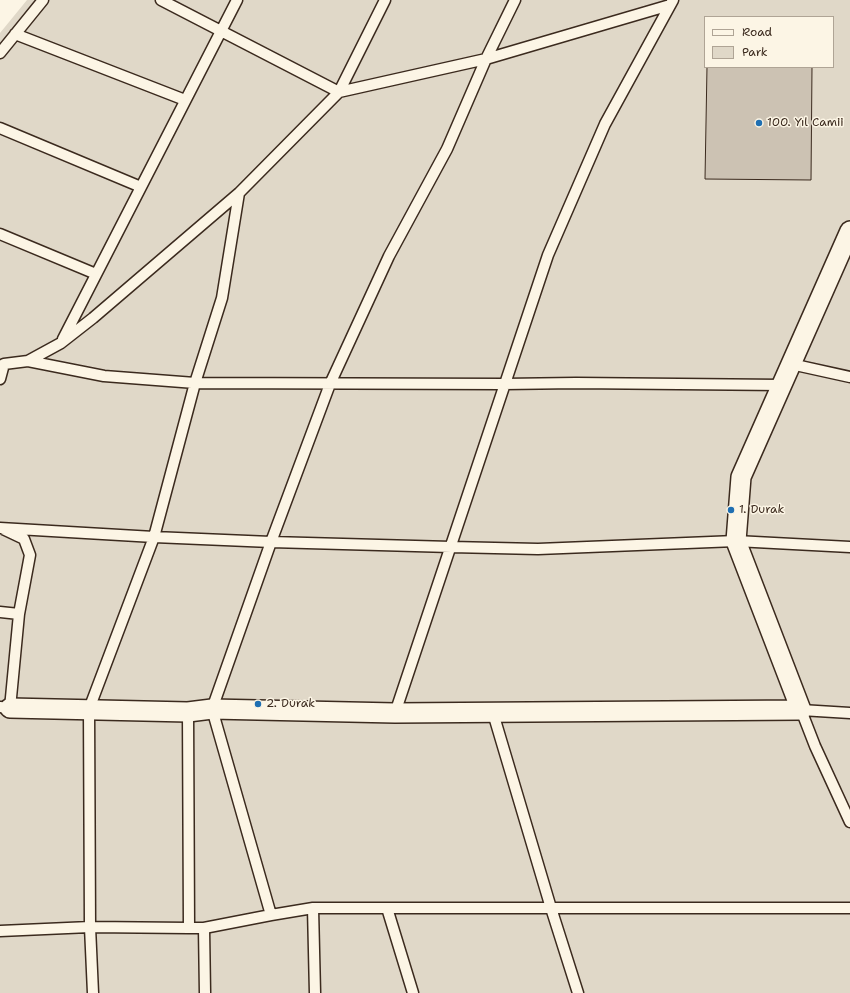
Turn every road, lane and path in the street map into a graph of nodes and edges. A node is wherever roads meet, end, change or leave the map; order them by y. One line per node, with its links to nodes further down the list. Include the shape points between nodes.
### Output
1 (43, 0): 8 (lane)
2 (161, 0): 7 (lane)
3 (237, 0): 7 (lane)
4 (385, 0): 11 (lane)
5 (515, 0): 10 (lane)
6 (671, 2): 10 (lane); 27 (lane, via 605,124 548,255)
7 (221, 31): 11 (lane); 12 (lane)
8 (15, 34): 9 (lane); 12 (lane)
9 (0, 53)
10 (486, 59): 11 (lane); 26 (lane, via 446,149 389,256)
11 (339, 92): 15 (lane)
12 (185, 100): 14 (lane)
13 (0, 128): 14 (lane)
14 (141, 186): 18 (lane)
15 (239, 193): 19 (lane, via 93,318); 25 (lane, via 222,298)
16 (850, 231): 21 (street)
17 (0, 234): 18 (lane)
18 (96, 274): 19 (lane)
19 (61, 342): 20 (lane)
20 (28, 362): 22 (lane); 25 (lane, via 104,376)
21 (791, 364): 23 (lane); 28 (street)
22 (2, 365): 24 (lane)
23 (850, 377)
24 (0, 379)
25 (195, 383): 26 (lane); 30 (lane)
26 (330, 384): 27 (lane); 32 (lane)
27 (504, 384): 28 (lane); 34 (lane)
28 (782, 385): 31 (street, via 741,477)
29 (0, 528): 30 (lane); 36 (lane, via 24,539 30,555)
30 (154, 537): 32 (lane); 38 (lane)
31 (736, 541): 33 (lane); 34 (lane, via 538,549); 40 (street)
32 (271, 542): 34 (lane); 39 (lane)
33 (850, 546)
34 (451, 547): 42 (lane)
35 (0, 612): 36 (lane)
36 (19, 614): 37 (lane)
37 (5, 708): 38 (street)
38 (89, 709): 41 (street); 51 (lane)
39 (212, 710): 41 (street); 42 (street); 50 (lane)
40 (801, 710): 43 (street); 44 (lane); 45 (lane)
41 (188, 712): 52 (lane)
42 (395, 713): 43 (street)
43 (493, 713): 48 (lane)
44 (850, 713)
45 (850, 822)
46 (313, 908): 47 (lane); 50 (lane); 57 (lane)
47 (387, 908): 48 (lane); 58 (lane)
48 (551, 908): 49 (lane); 59 (lane)
49 (850, 908)
50 (271, 915): 53 (lane)
51 (90, 927): 52 (lane); 54 (lane); 55 (lane)
52 (189, 928): 53 (lane)
53 (204, 928): 56 (lane)
54 (0, 931)
55 (93, 993)
56 (205, 993)
57 (315, 993)
58 (413, 993)
59 (578, 993)

